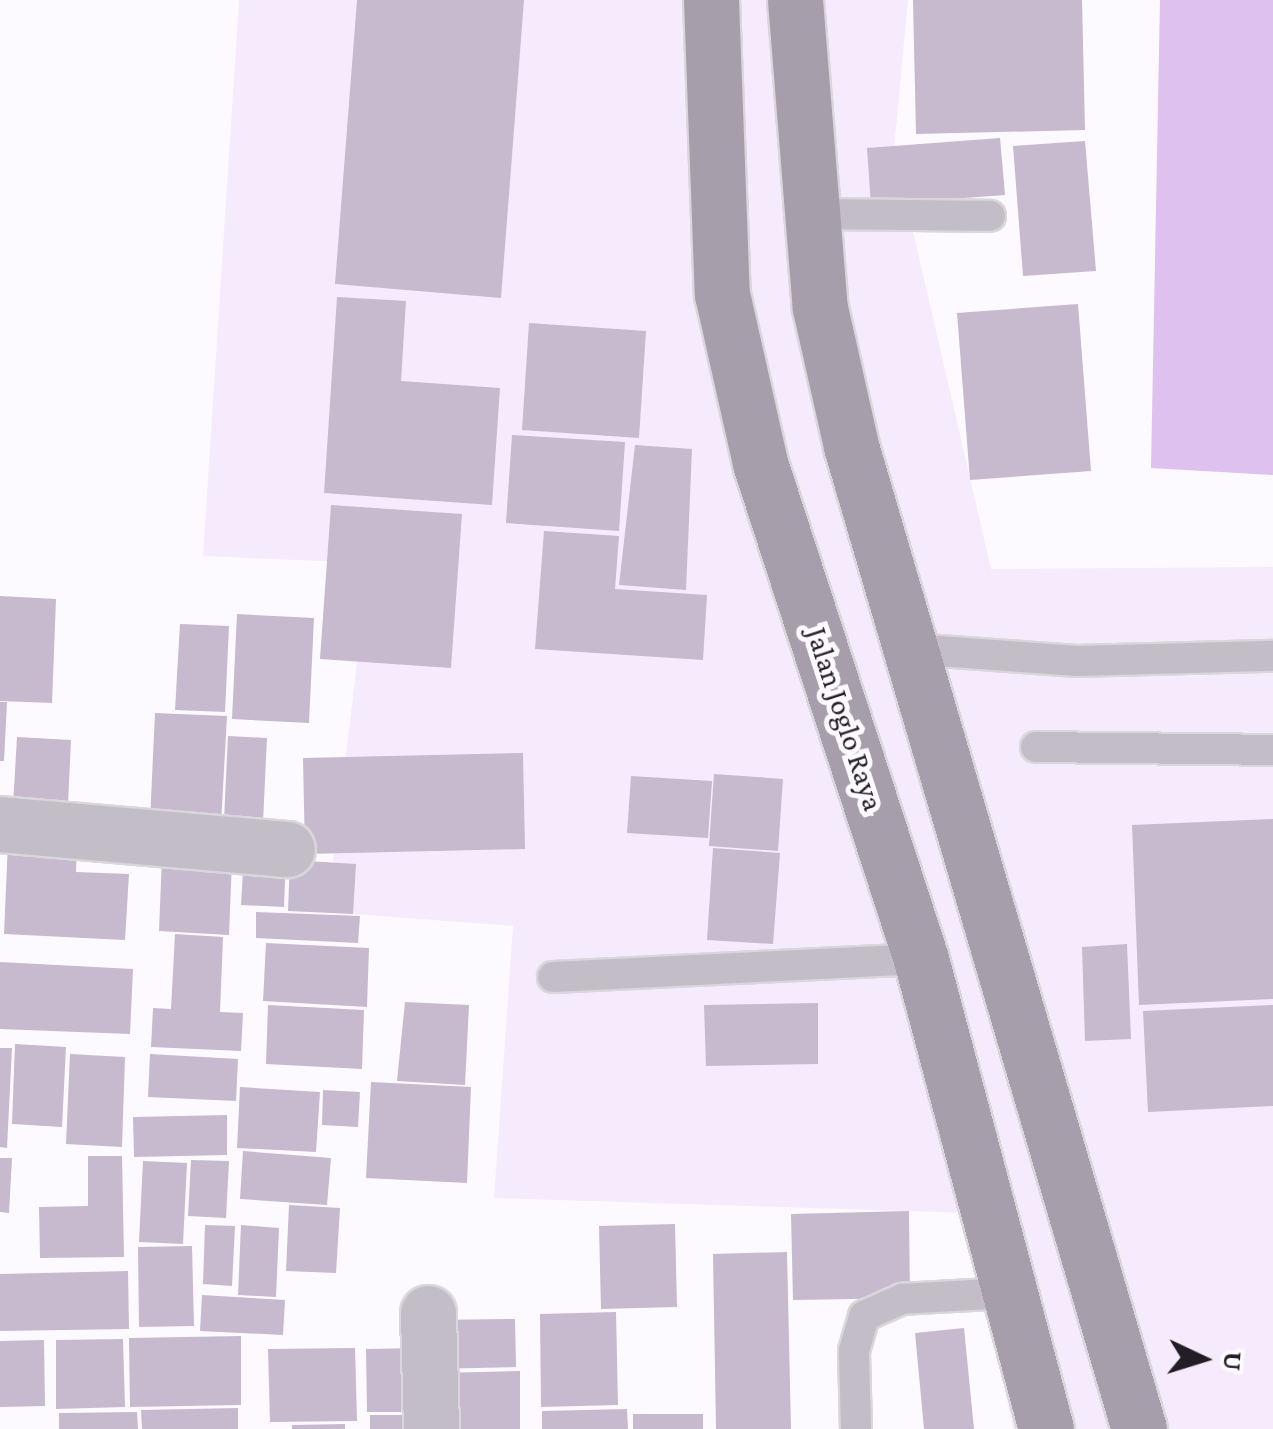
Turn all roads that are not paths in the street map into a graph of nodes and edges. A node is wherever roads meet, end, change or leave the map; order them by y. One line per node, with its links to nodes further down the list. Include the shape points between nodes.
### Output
1 (711, 0): 11 (main road, Jalan Joglo Raya, via 722,294 760,463)
2 (795, 0): 3 (main road)
3 (810, 214): 4 (lane); 5 (main road, via 820,308 850,446)
4 (990, 216)
5 (912, 649): 6 (lane, via 1076,661); 18 (main road)
6 (1273, 656)
7 (1036, 746): 8 (lane)
8 (1273, 750)
9 (0, 824): 10 (street)
10 (287, 848)
11 (921, 960): 12 (lane); 13 (main road, Jalan Joglo Raya)
12 (553, 977)
13 (1011, 1293): 16 (lane, via 902,1299 864,1316 854,1351); 17 (main road, Jalan Joglo Raya)
14 (428, 1313): 15 (street)
15 (431, 1429)
16 (856, 1429)
17 (1046, 1429)
18 (1139, 1429)

